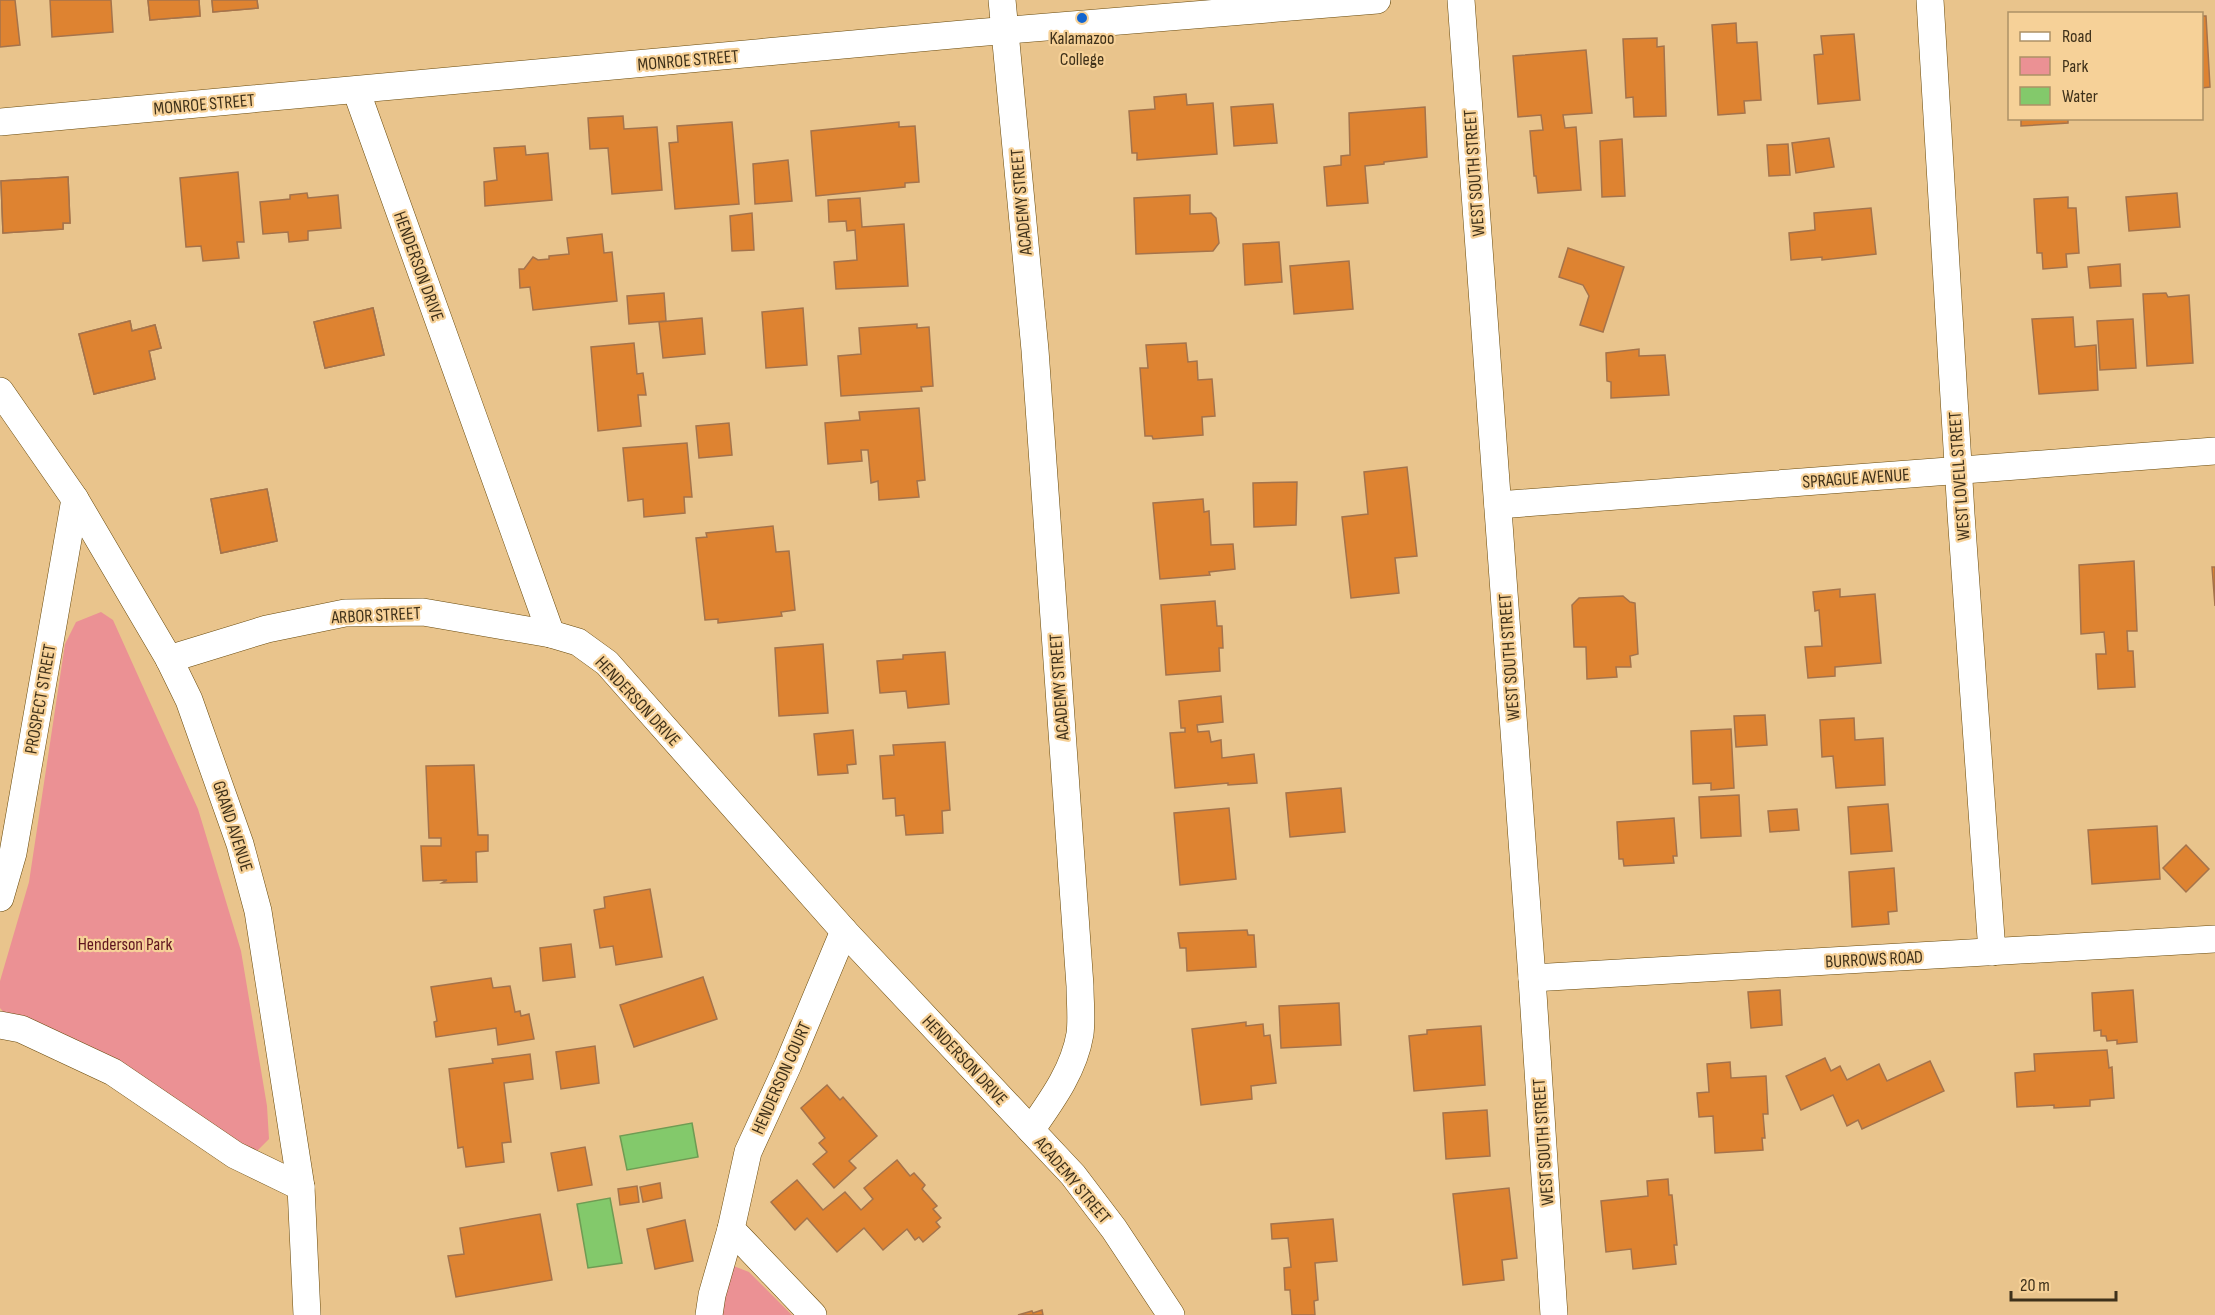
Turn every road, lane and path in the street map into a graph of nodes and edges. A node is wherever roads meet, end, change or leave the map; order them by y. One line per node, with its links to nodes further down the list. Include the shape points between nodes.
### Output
1 (1002, 0): 5 (street, ACADEMY STREET)
2 (1377, 0): 5 (street, MONROE STREET)
3 (1461, 0): 12 (street, WEST SOUTH STREET)
4 (1930, 0): 10 (street, WEST LOVELL STREET)
5 (1004, 31): 6 (street, MONROE STREET); 21 (street, ACADEMY STREET, via 1035,350 1080,986 1080,1034 1072,1061)
6 (356, 90): 7 (street, MONROE STREET); 13 (street, HENDERSON DRIVE)
7 (0, 122)
8 (0, 391): 11 (street, GRAND AVENUE)
9 (2215, 451): 10 (street, SPRAGUE AVENUE)
10 (1959, 470): 12 (street, SPRAGUE AVENUE); 18 (street, WEST LOVELL STREET)
11 (75, 499): 14 (street, GRAND AVENUE); 15 (street, PROSPECT STREET, via 13,853)
12 (1498, 505): 19 (street, WEST SOUTH STREET)
13 (550, 634): 14 (street, ARBOR STREET, via 423,612 345,613 267,629); 16 (street, HENDERSON DRIVE, via 578,642 607,663)
14 (169, 659): 22 (street, GRAND AVENUE, via 189,700 221,789 258,911)
15 (0, 898)
16 (844, 932): 21 (street, HENDERSON DRIVE); 23 (street, HENDERSON COURT, via 748,1152)
17 (2215, 939): 18 (street, BURROWS ROAD)
18 (1992, 952): 19 (street, BURROWS ROAD)
19 (1532, 978): 28 (street, WEST SOUTH STREET)
20 (0, 1025): 22 (street, via 21,1029 113,1072 235,1155)
21 (1031, 1130): 27 (street, ACADEMY STREET, via 1073,1175 1114,1229)
22 (301, 1187): 24 (street, GRAND AVENUE)
23 (731, 1229): 25 (street, HENDERSON COURT); 26 (street)
24 (307, 1315)
25 (709, 1315)
26 (813, 1315)
27 (1171, 1315)
28 (1554, 1315)

